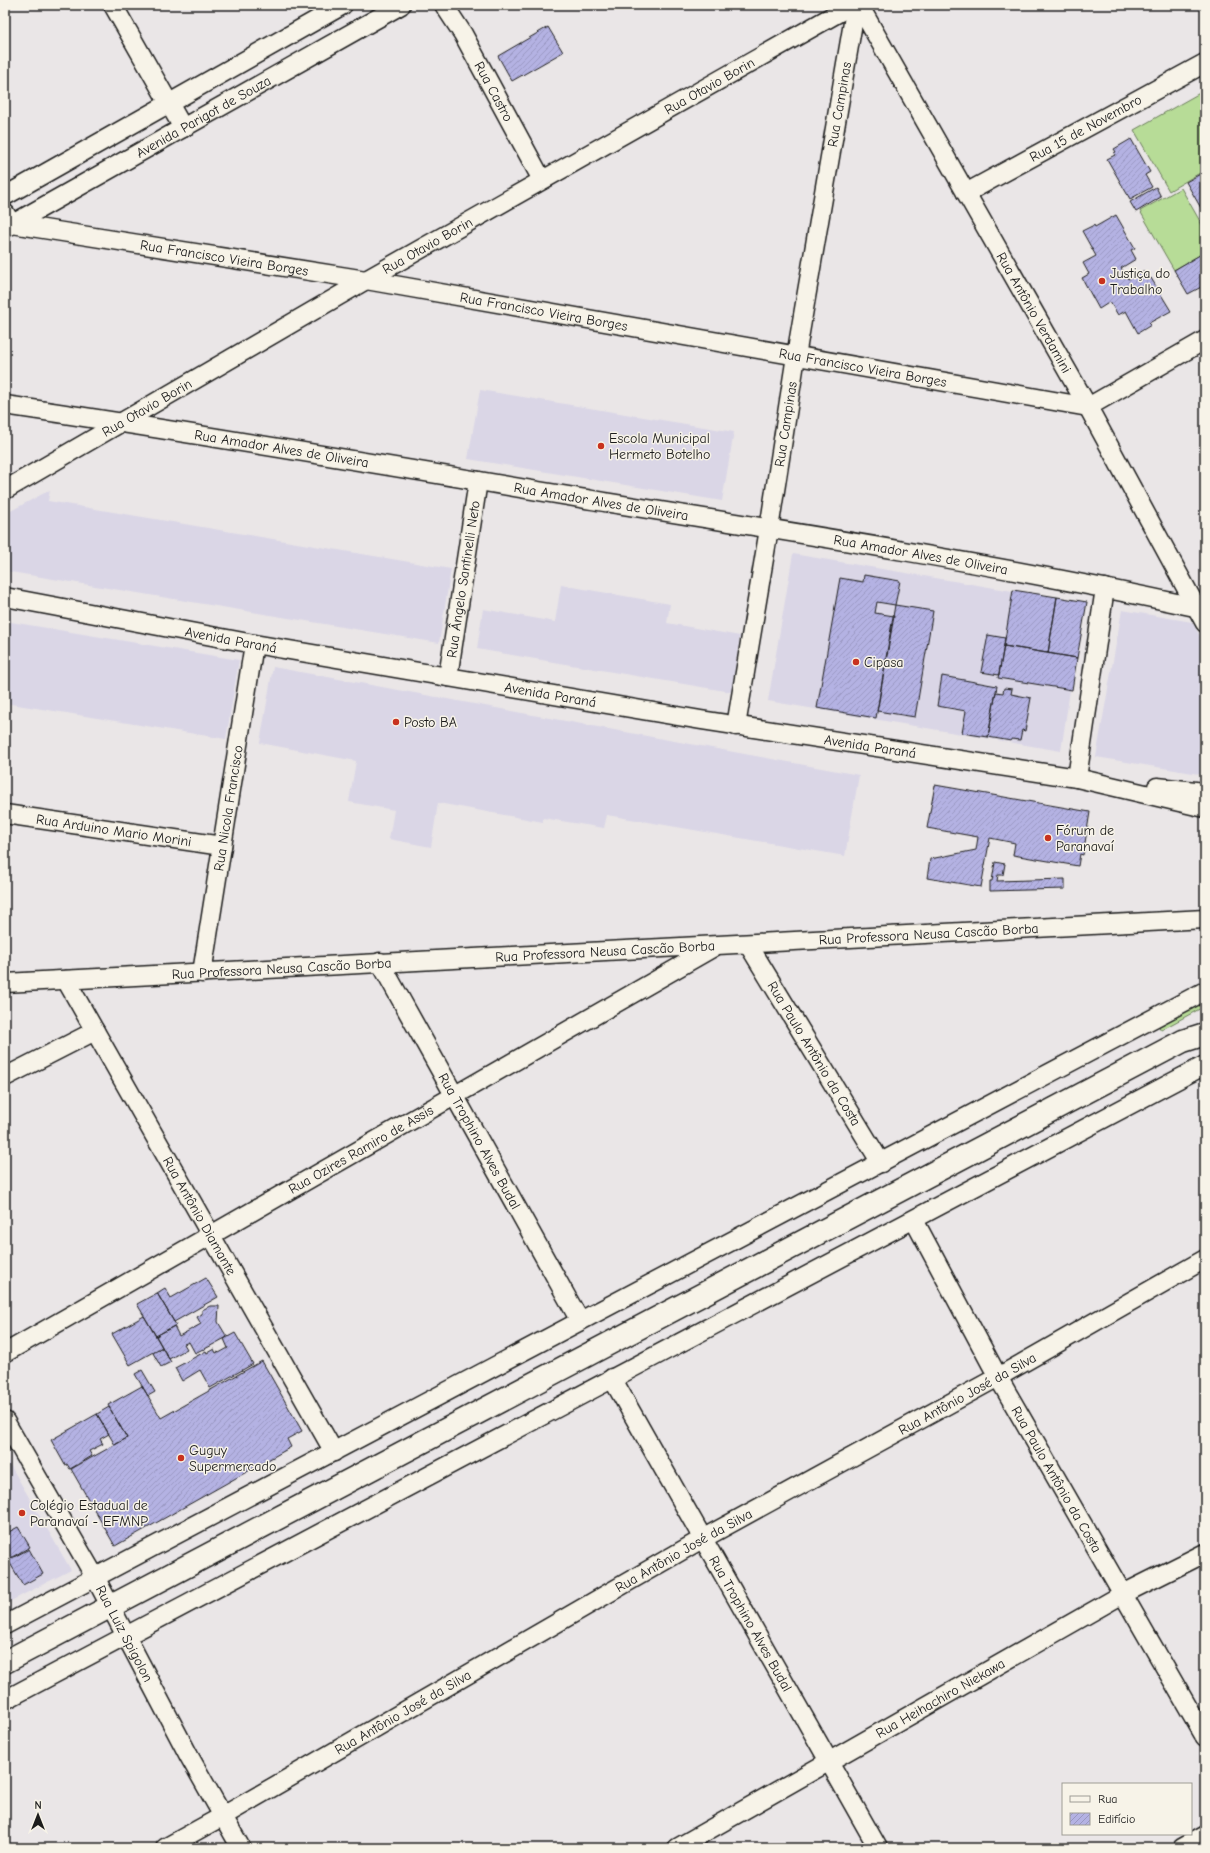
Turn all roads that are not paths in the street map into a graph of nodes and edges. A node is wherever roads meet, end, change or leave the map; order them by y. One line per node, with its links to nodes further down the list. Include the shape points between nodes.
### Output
1 (113, 5): 8 (street)
2 (343, 5): 8 (street, Avenida Parigot de Souza)
3 (401, 5): 9 (street, Avenida Parigot de Souza)
4 (444, 5): 10 (street, Rua Castro)
5 (852, 5): 10 (street, Rua Otavio Borin)
6 (858, 5): 11 (street, Rua Antônio Verdamini); 16 (street, Rua Campinas)
7 (1205, 63): 11 (street, Rua 15 de Novembro)
8 (169, 103): 9 (street); 12 (street, Avenida Parigot de Souza)
9 (183, 128): 13 (street, Avenida Parigot de Souza)
10 (542, 180): 14 (street, Rua Otavio Borin)
11 (966, 193): 18 (street, Rua Antônio Verdamini)
12 (5, 196)
13 (7, 222): 14 (street, Rua Francisco Vieira Borges)
14 (366, 280): 16 (street, Rua Francisco Vieira Borges); 19 (street, Rua Otavio Borin)
15 (1205, 340): 18 (street)
16 (796, 356): 18 (street, Rua Francisco Vieira Borges); 22 (street, Rua Campinas)
17 (5, 405): 19 (street, Rua Amador Alves de Oliveira)
18 (1088, 407): 25 (street, Rua Antônio Verdamini)
19 (122, 422): 20 (street, Rua Amador Alves de Oliveira); 21 (street, Rua Otavio Borin)
20 (478, 481): 22 (street, Rua Amador Alves de Oliveira); 28 (street, Rua Ângelo Santinelli Neto)
21 (5, 490)
22 (769, 528): 23 (street, Rua Amador Alves de Oliveira); 29 (street, Rua Campinas)
23 (1105, 588): 25 (street, Rua Amador Alves de Oliveira); 30 (street)
24 (5, 597): 27 (street, Avenida Paraná)
25 (1200, 606): 26 (street, Rua Antônio Verdamini)
26 (1205, 623)
27 (254, 644): 28 (street, Avenida Paraná); 35 (street, Rua Nicola Francisco)
28 (448, 677): 29 (street, Avenida Paraná)
29 (736, 726): 30 (street, Avenida Paraná)
30 (1077, 778): 31 (street, Avenida Paraná)
31 (1098, 782): 32 (street, Avenida Paraná); 33 (street, Avenida Paraná)
32 (1205, 792)
33 (1205, 808)
34 (5, 814): 35 (street, Rua Arduino Mario Morini)
35 (222, 846): 40 (street, Rua Nicola Francisco)
36 (1205, 919): 37 (street, Rua Professora Neusa Cascão Borba)
37 (748, 944): 38 (street, Rua Professora Neusa Cascão Borba); 51 (street, Rua Paulo Antônio da Costa)
38 (717, 945): 39 (street, Rua Professora Neusa Cascão Borba); 50 (street, Rua Ozires Ramiro de Assis)
39 (380, 962): 40 (street, Rua Professora Neusa Cascão Borba); 50 (street, Rua Trophino Alves Budal)
40 (202, 972): 41 (street, Rua Professora Neusa Cascão Borba)
41 (66, 980): 42 (street, Rua Professora Neusa Cascão Borba); 45 (street, Rua Antônio Diamante)
42 (5, 983)
43 (1205, 991): 51 (street)
44 (1205, 1023): 47 (main road)
45 (95, 1031): 49 (street); 53 (street, Rua Antônio Diamante)
46 (1205, 1034): 47 (main road)
47 (1183, 1041): 65 (main road)
48 (1205, 1064): 52 (street)
49 (5, 1077)
50 (454, 1096): 53 (street, Rua Ozires Ramiro de Assis); 55 (street, Rua Trophino Alves Budal)
51 (881, 1163): 55 (street)
52 (914, 1220): 57 (street, Rua Paulo Antônio da Costa); 58 (street)
53 (211, 1235): 56 (street, Rua Ozires Ramiro de Assis); 60 (street, Rua Antônio Diamante)
54 (1205, 1259): 57 (street, Rua Antônio José da Silva)
55 (580, 1321): 60 (street)
56 (5, 1353)
57 (998, 1377): 61 (street, Rua Antônio José da Silva); 64 (street, Rua Paulo Antônio da Costa)
58 (612, 1378): 61 (street, Rua Trophino Alves Budal); 67 (street)
59 (5, 1421): 63 (street, Rua Luiz Spigolon)
60 (334, 1452): 63 (street)
61 (702, 1539): 71 (street, Rua Trophino Alves Budal); 72 (street, Rua Antônio José da Silva)
62 (1205, 1553): 64 (street, Rua Heihachiro Niekawa)
63 (95, 1577): 65 (street, Rua Luiz Spigolon); 66 (street)
64 (1123, 1594): 70 (street, Rua Paulo Antônio da Costa); 71 (street, Rua Heihachiro Niekawa)
65 (110, 1606): 67 (street, Rua Luiz Spigolon); 68 (main road)
66 (5, 1625)
67 (127, 1635): 69 (street); 72 (street, Rua Luiz Spigolon)
68 (5, 1662)
69 (5, 1700)
70 (1205, 1737)
71 (828, 1761): 76 (street, Rua Heihachiro Niekawa); 77 (street, Rua Trophino Alves Budal)
72 (223, 1816): 74 (street, Rua Antônio José da Silva); 75 (street, Rua Luiz Spigolon)
73 (1205, 1835): 78 (street)
74 (165, 1848)
75 (241, 1848)
76 (677, 1848)
77 (878, 1848)
78 (1182, 1848)

